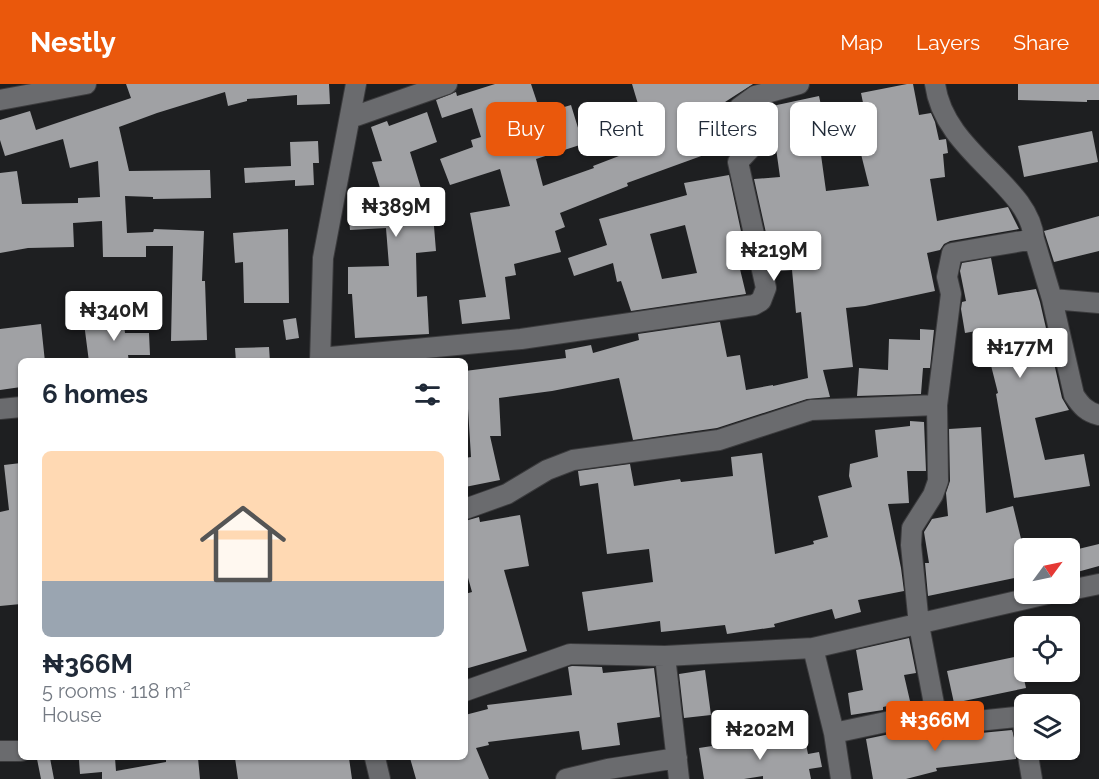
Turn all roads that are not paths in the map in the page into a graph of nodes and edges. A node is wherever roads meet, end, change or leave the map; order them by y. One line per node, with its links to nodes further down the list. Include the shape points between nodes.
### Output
1 (86, 84): 6 (street)
2 (356, 84): 7 (street)
3 (447, 84): 7 (street)
4 (799, 84): 12 (street, via 755,96 740,107 751,148 738,162 766,288 761,301 521,339)
5 (935, 84): 8 (street, via 937,99 951,128 1018,201 1026,212)
6 (0, 100)
7 (350, 118): 11 (street, via 323,258)
8 (1034, 239): 9 (street); 13 (street, via 952,253 947,277 951,294)
9 (1052, 299): 10 (street); 16 (street, via 1074,395 1088,412)
10 (1099, 303)
11 (320, 358)
12 (339, 358)
13 (937, 405): 17 (street, via 811,410 719,440 573,460 547,470 507,494); 21 (street, via 938,481 912,528)
14 (18, 407): 15 (street)
15 (0, 409)
16 (1099, 415)
17 (468, 508)
18 (1099, 584): 19 (street)
19 (1080, 588)
20 (1014, 600): 21 (street)
21 (919, 625): 22 (street); 26 (street)
22 (813, 648): 23 (street); 27 (street)
23 (665, 656): 24 (street, via 570,654); 30 (street)
24 (468, 690)
25 (1014, 717): 26 (street)
26 (938, 725): 27 (street, via 919,715)
27 (834, 733): 36 (street)
28 (18, 750): 29 (street)
29 (0, 751)
30 (677, 758): 34 (street); 35 (street)
31 (375, 760): 33 (street)
32 (1029, 760): 37 (street)
33 (380, 779)
34 (566, 779)
35 (679, 779)
36 (841, 779)
37 (1032, 779)

